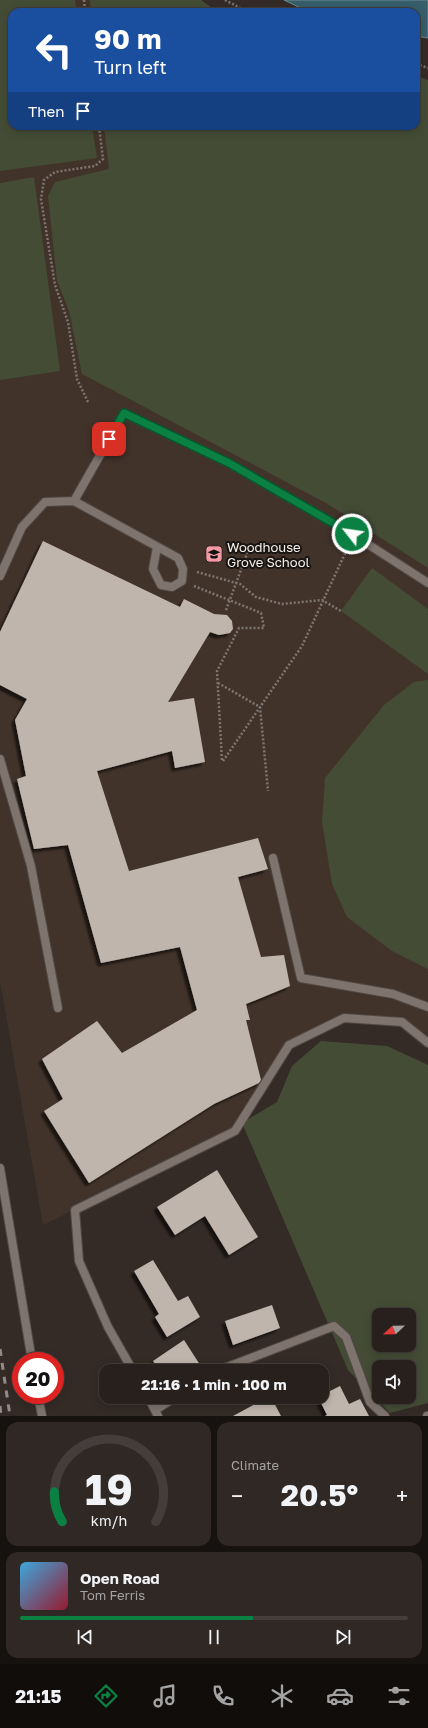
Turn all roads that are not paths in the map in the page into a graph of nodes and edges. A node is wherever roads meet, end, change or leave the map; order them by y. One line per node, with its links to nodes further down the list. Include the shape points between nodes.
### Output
1 (74, 501): 2 (lane); 3 (lane, via 45,502 22,527); 4 (lane, via 124,413 229,463 354,536)
2 (157, 547): 2 (lane, via 153,569 161,585 172,587 182,581 183,569 178,558)
3 (0, 576)
4 (428, 583)
5 (0, 759): 8 (lane, via 31,866)
6 (273, 858): 7 (lane, via 301,978 393,994)
7 (428, 1007)
8 (58, 1008)
9 (428, 1043): 12 (lane, via 402,1022 344,1018 289,1045 235,1131 75,1210 79,1261 108,1327)
10 (0, 1168): 11 (lane)
11 (30, 1352)
12 (129, 1364)
13 (235, 1364): 19 (lane, via 334,1326 346,1337 370,1402)
14 (40, 1404): 18 (lane)
15 (152, 1404): 17 (lane)
16 (168, 1404): 17 (lane)
17 (157, 1413)
18 (42, 1416)
19 (385, 1416)

